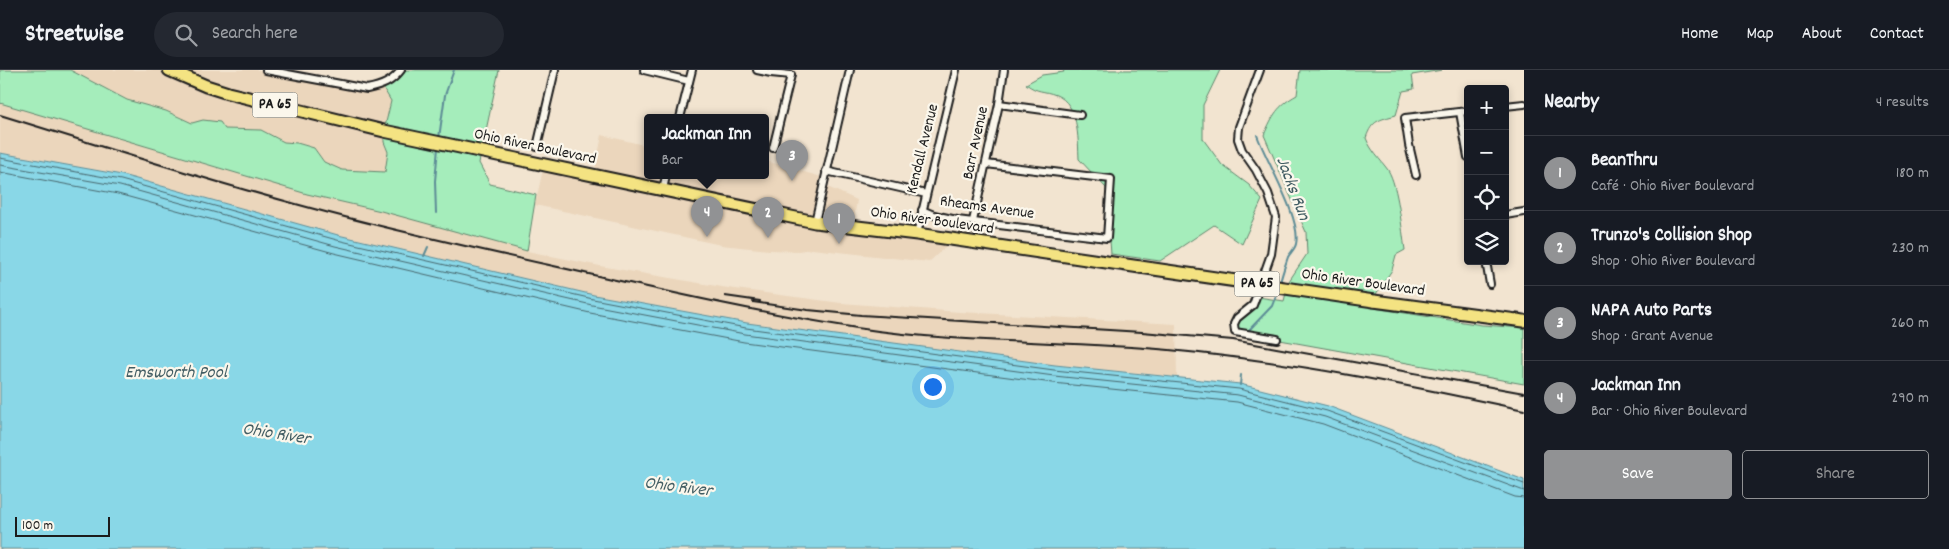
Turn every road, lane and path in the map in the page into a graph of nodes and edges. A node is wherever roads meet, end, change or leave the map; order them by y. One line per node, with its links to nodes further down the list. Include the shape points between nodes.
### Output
1 (169, 70): 29 (highway, Ohio River Boulevard / PA 65, via 228,93 384,131)
2 (266, 70): 3 (street, via 367,89 382,86)
3 (401, 70)
4 (555, 70): 23 (street)
5 (644, 70): 14 (street)
6 (692, 70): 14 (street)
7 (757, 70): 13 (street)
8 (779, 70): 13 (street)
9 (850, 70): 26 (street)
10 (956, 70): 30 (street, Kendall Avenue)
11 (1004, 70): 15 (street, Barr Avenue)
12 (1260, 70): 40 (street, via 1239,127 1238,139 1268,193 1276,217 1271,254 1253,305 1234,324 1235,332)
13 (790, 74): 24 (street)
14 (689, 81): 20 (street)
15 (999, 104): 21 (street); 25 (street, Barr Avenue)
16 (1524, 104): 17 (street)
17 (1509, 106)
18 (1460, 112): 19 (street); 22 (street); 27 (street, via 1405,118)
19 (1464, 112)
20 (681, 114)
21 (1080, 115)
22 (1464, 134)
23 (537, 147)
24 (773, 148)
25 (986, 164): 34 (street, Barr Avenue); 34 (street, Rheams Avenue, via 1111,179 1107,238)
26 (826, 171): 30 (street); 35 (street)
27 (1416, 175)
28 (665, 179): 29 (street)
29 (663, 189): 35 (highway, Ohio River Boulevard / PA 65)
30 (926, 194): 31 (street, Kendall Avenue)
31 (922, 210): 34 (street, Rheams Avenue); 36 (street, Kendall Avenue)
32 (1524, 212): 33 (street)
33 (1509, 214)
34 (973, 221)
35 (815, 222): 36 (highway, Ohio River Boulevard / PA 65)
36 (917, 234): 39 (highway, Ohio River Boulevard / PA 65, bridge)
37 (1487, 265): 38 (street)
38 (1490, 284)
39 (1524, 321)
40 (1277, 339)

